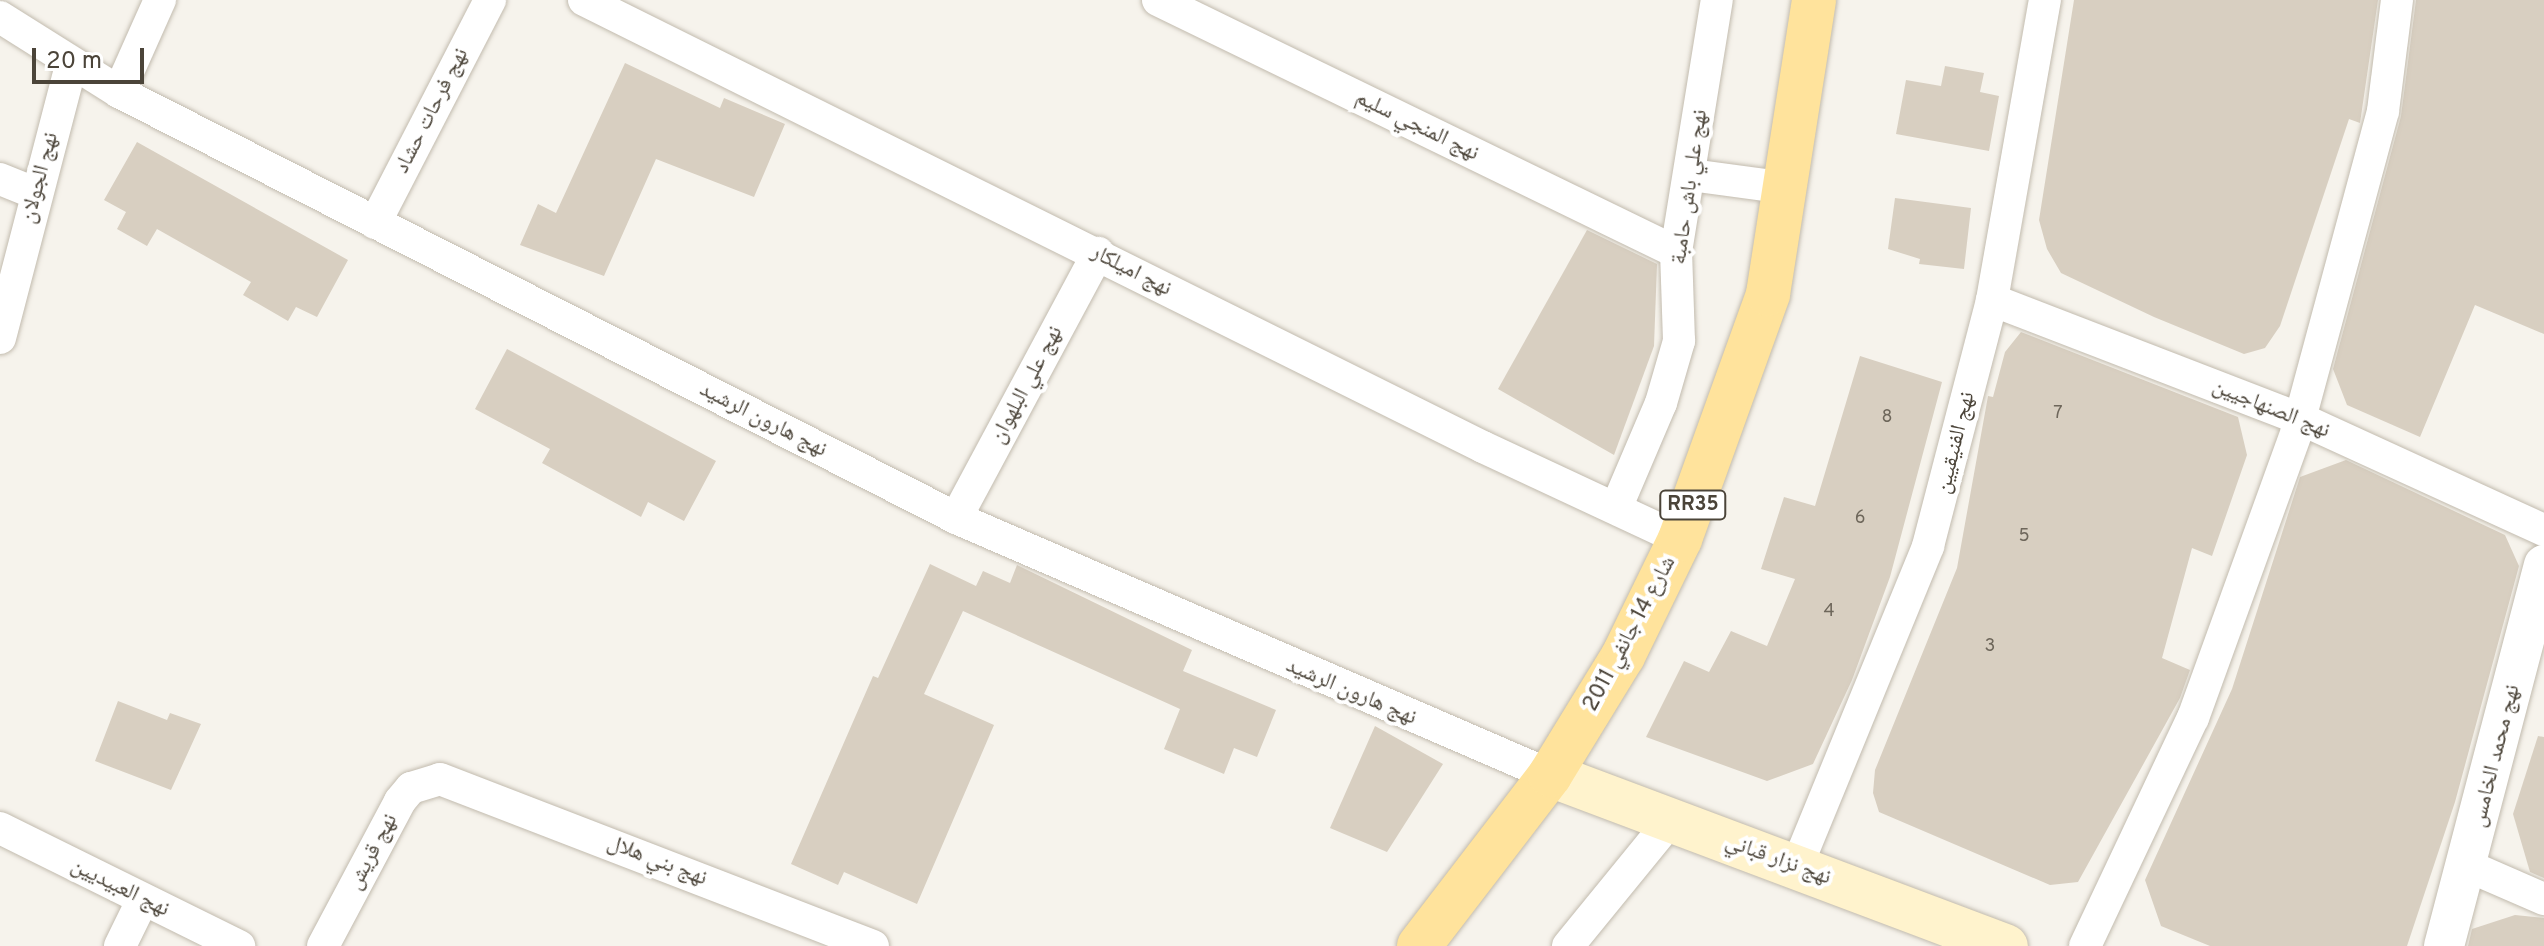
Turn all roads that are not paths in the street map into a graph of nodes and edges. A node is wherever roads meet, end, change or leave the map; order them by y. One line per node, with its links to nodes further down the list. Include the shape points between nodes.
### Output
1 (160, 0): 11 (street)
2 (490, 0): 16 (street, نهج فرحات حشاد)
3 (584, 0): 18 (street, نهج اميلكار)
4 (1158, 0): 17 (street, نهج المنجي سليم)
5 (1814, 0): 14 (main road, شارع 14 جانفي 2011 / RR35)
6 (2045, 0): 20 (street, نهج الفنيقيين)
7 (2397, 0): 22 (street, via 2383,111)
8 (1709, 3): 12 (street, نهج علي باش حامبة)
9 (0, 17): 10 (street, نهج هارون الرشيد)
10 (71, 65): 11 (street, نهج هارون الرشيد); 15 (street, نهج الجولان)
11 (119, 92): 16 (street, نهج هارون الرشيد)
12 (1691, 175): 14 (street); 17 (street, نهج علي باش حامبة)
13 (0, 179): 15 (street)
14 (1787, 188): 26 (main road, شارع 14 جانفي 2011 / RR35, via 1768,294 1732,409)
15 (35, 193): 19 (street, نهج الجولان)
16 (375, 223): 24 (street, نهج هارون الرشيد)
17 (1676, 252): 23 (street, نهج علي باش حامبة, via 1679,341 1661,403)
18 (1098, 253): 23 (street, نهج اميلكار, via 1483,447); 24 (street, نهج علي البلهوان)
19 (5, 288): 21 (street, نهج الجولان)
20 (1992, 300): 22 (street, نهج الصنهاجيين); 32 (street, نهج الفنيقيين, via 1911,600)
21 (0, 338)
22 (2301, 419): 25 (street, نهج الصنهاجيين); 43 (street, via 2193,718)
23 (1617, 506): 26 (street, نهج اميلكار)
24 (956, 518): 28 (street, نهج هارون الرشيد)
25 (2544, 530)
26 (1680, 539): 28 (main road, شارع 14 جانفي 2011 / RR35, via 1623,656)
27 (2544, 565): 33 (street, نهج محمد الخامس)
28 (1550, 775): 30 (main road, نهج نزار قباني); 40 (main road, شارع 14 جانفي 2011 / RR35)
29 (440, 779): 38 (street, نهج قريش, via 411,788 400,801); 39 (street, نهج بني هلال)
30 (1669, 822): 32 (main road, نهج نزار قباني); 41 (street)
31 (0, 828): 34 (street, نهج العبيديين)
32 (1797, 866): 42 (main road, نهج نزار قباني)
33 (2468, 866): 35 (street); 44 (street, نهج محمد الخامس)
34 (143, 899): 36 (street); 37 (street, نهج العبيديين)
35 (2544, 899)
36 (120, 946)
37 (239, 946)
38 (323, 946)
39 (873, 946)
40 (1419, 946)
41 (1568, 946)
42 (2006, 946)
43 (2085, 946)
44 (2444, 946)

